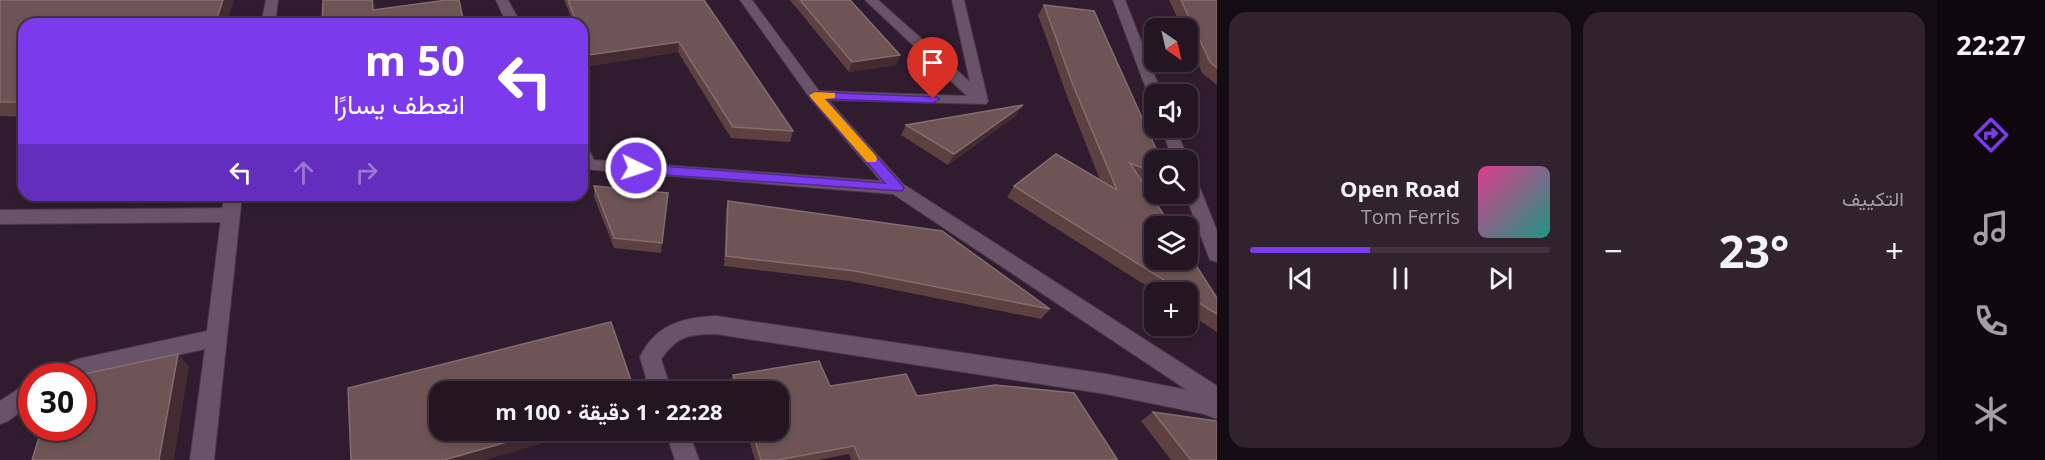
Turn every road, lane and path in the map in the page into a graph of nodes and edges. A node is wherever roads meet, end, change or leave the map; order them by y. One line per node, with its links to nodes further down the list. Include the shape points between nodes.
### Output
1 (272, 0): 7 (street)
2 (502, 0): 8 (street)
3 (746, 0): 10 (street)
4 (871, 0): 11 (street)
5 (958, 0): 11 (street)
6 (1119, 0): 9 (street)
7 (269, 18)
8 (511, 18)
9 (1151, 84)
10 (815, 95): 11 (street); 13 (street)
11 (981, 101)
12 (588, 163): 13 (street)
13 (897, 188): 21 (street)
14 (1198, 204): 17 (street)
15 (231, 205): 16 (street); 18 (street)
16 (0, 217)
17 (1217, 255)
18 (216, 338): 19 (street); 26 (street)
19 (96, 364)
20 (658, 381): 23 (street, via 650,357 664,337 686,325 716,325 1106,384)
21 (1217, 398)
22 (18, 400): 24 (street)
23 (1217, 409)
24 (0, 414)
25 (680, 441): 27 (street)
26 (202, 460)
27 (687, 460)

